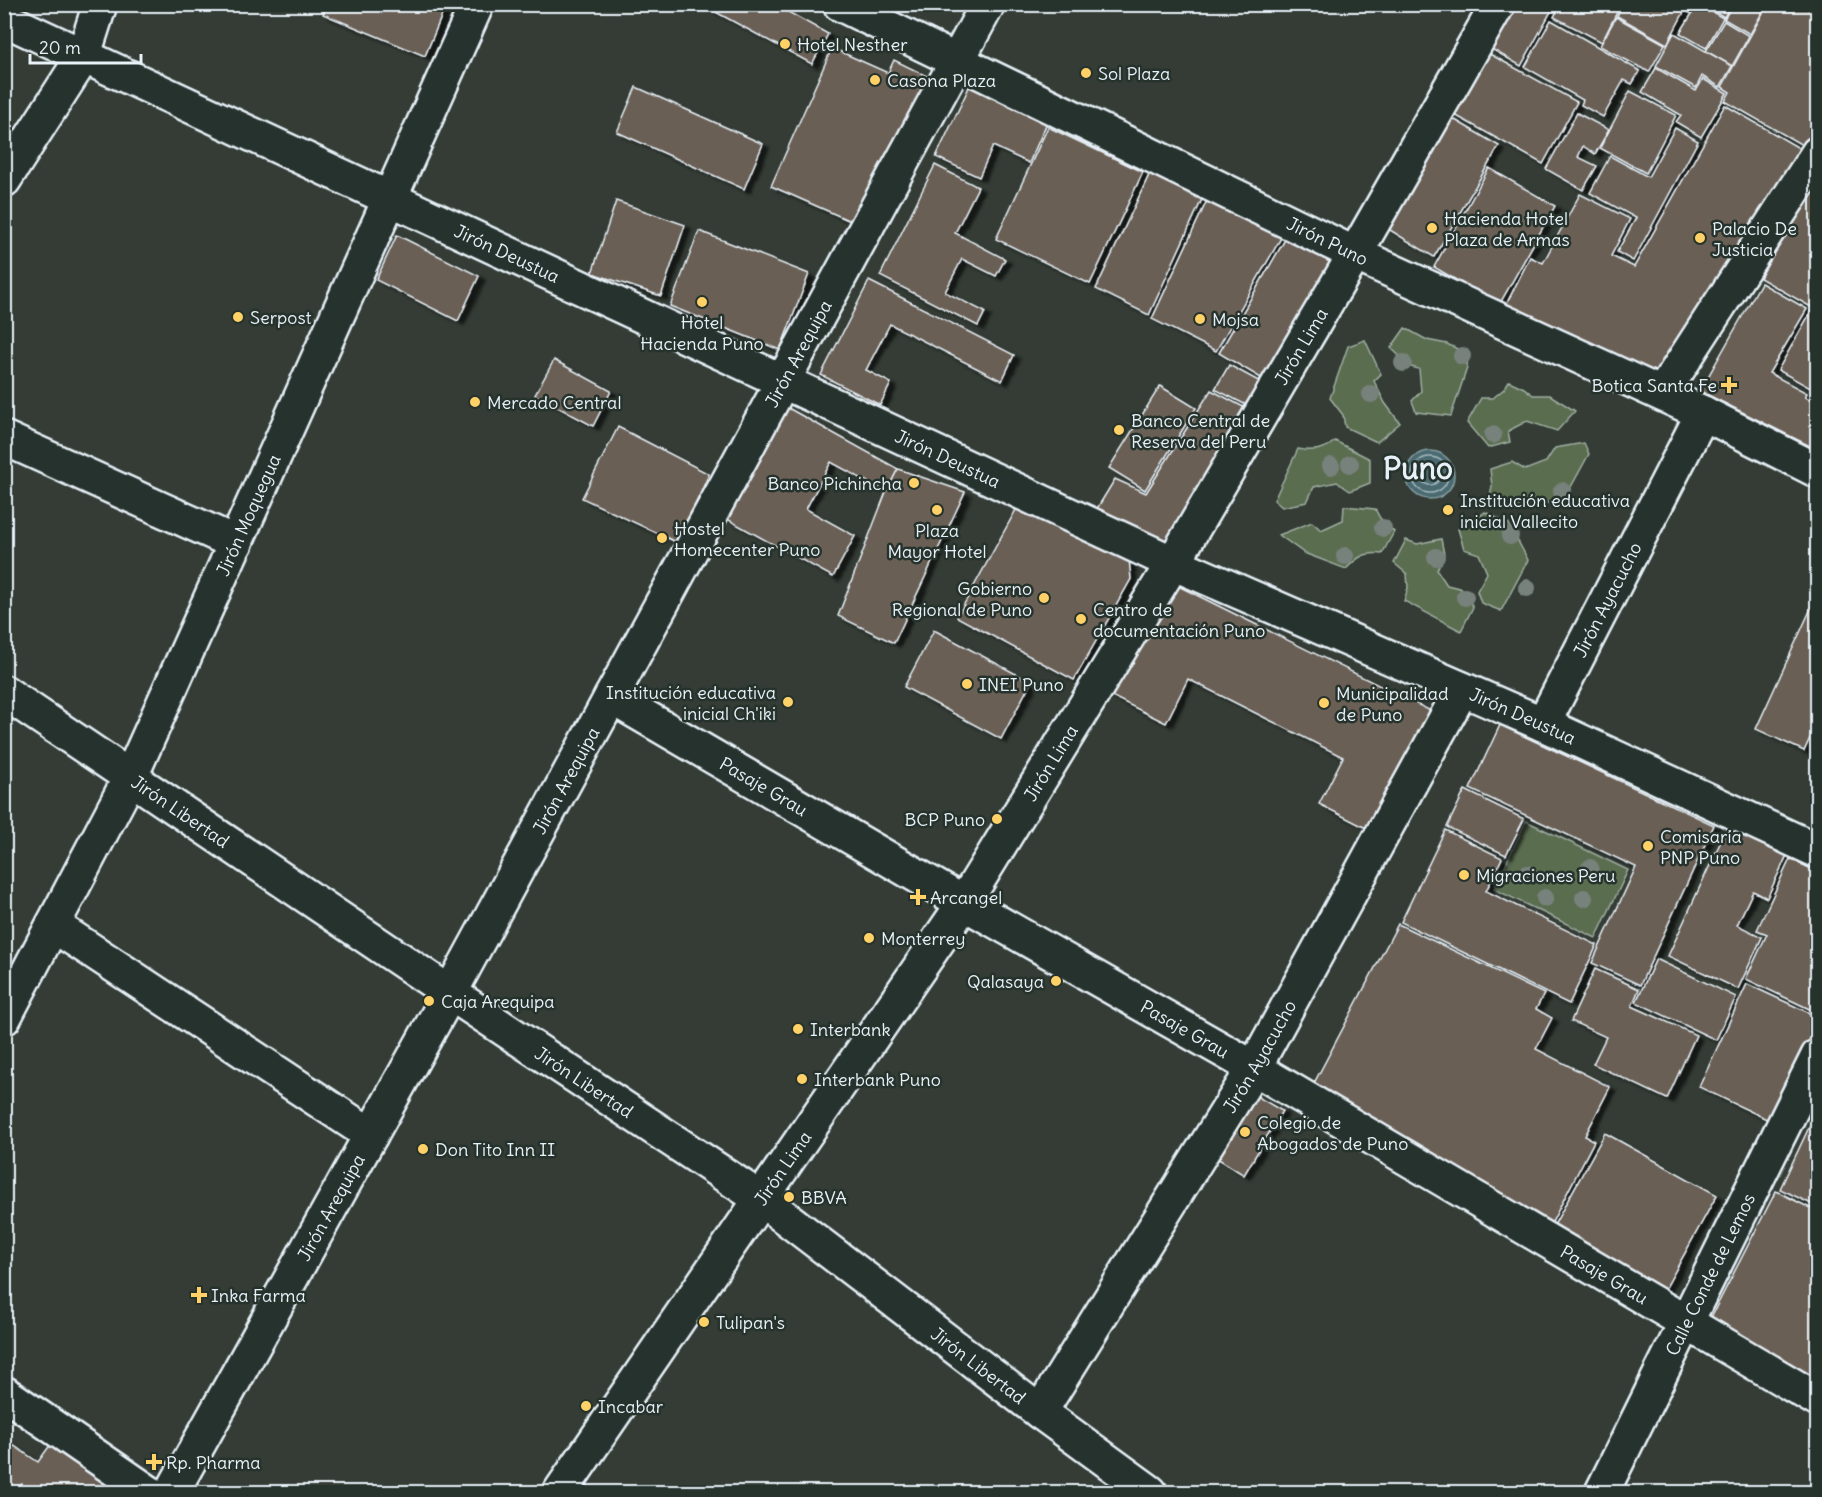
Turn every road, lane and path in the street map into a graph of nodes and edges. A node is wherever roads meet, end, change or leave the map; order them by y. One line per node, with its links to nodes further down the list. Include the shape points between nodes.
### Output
1 (100, 4): 7 (street)
2 (477, 4): 11 (street, Jirón Moquegua)
3 (840, 4): 8 (street, Jirón Puno)
4 (988, 4): 8 (street, Jirón Arequipa)
5 (1498, 4): 12 (street, Jirón Lima)
6 (4, 19): 7 (street, Jirón Deustua)
7 (83, 57): 10 (street); 11 (street, Jirón Deustua)
8 (957, 61): 12 (street, Jirón Puno); 13 (street, Jirón Arequipa)
9 (1818, 153): 14 (street)
10 (4, 180)
11 (391, 199): 13 (street, Jirón Deustua); 18 (street, Jirón Moquegua)
12 (1355, 254): 14 (street, Jirón Puno); 19 (street, Jirón Lima)
13 (782, 381): 19 (street, Jirón Deustua); 22 (street, Jirón Arequipa)
14 (1662, 394): 15 (street, Jirón Puno)
15 (1703, 413): 17 (street, Jirón Puno); 23 (street, Jirón Ayacucho)
16 (4, 438): 18 (street)
17 (1818, 471)
18 (236, 543): 24 (street, Jirón Moquegua)
19 (1173, 563): 20 (street, Jirón Deustua); 26 (street, Jirón Lima)
20 (1462, 689): 23 (street, Jirón Deustua); 31 (street, Jirón Ayacucho)
21 (4, 692): 24 (street, Jirón Libertad)
22 (611, 697): 26 (street, Pasaje Grau); 28 (street, Jirón Arequipa)
23 (1543, 724): 25 (street, Jirón Deustua)
24 (131, 776): 27 (street, Jirón Moquegua); 28 (street, Jirón Libertad)
25 (1818, 851)
26 (964, 903): 31 (street, Pasaje Grau); 33 (street, Jirón Lima)
27 (53, 925): 29 (street, Jirón Moquegua); 32 (street)
28 (450, 993): 32 (street, Jirón Arequipa); 33 (street, Jirón Libertad)
29 (4, 1018)
30 (1818, 1056): 34 (street, Calle Conde de Lemos)
31 (1254, 1068): 34 (street, Pasaje Grau); 37 (street, Jirón Ayacucho)
32 (371, 1135): 39 (street, Jirón Arequipa)
33 (761, 1199): 37 (street, Jirón Libertad); 40 (street, Jirón Lima)
34 (1686, 1323): 36 (street, Pasaje Grau); 42 (street, Calle Conde de Lemos)
35 (4, 1394): 38 (street)
36 (1818, 1400)
37 (1040, 1412): 41 (street, Jirón Libertad)
38 (148, 1492)
39 (172, 1492)
40 (560, 1492)
41 (1150, 1492)
42 (1602, 1492)

